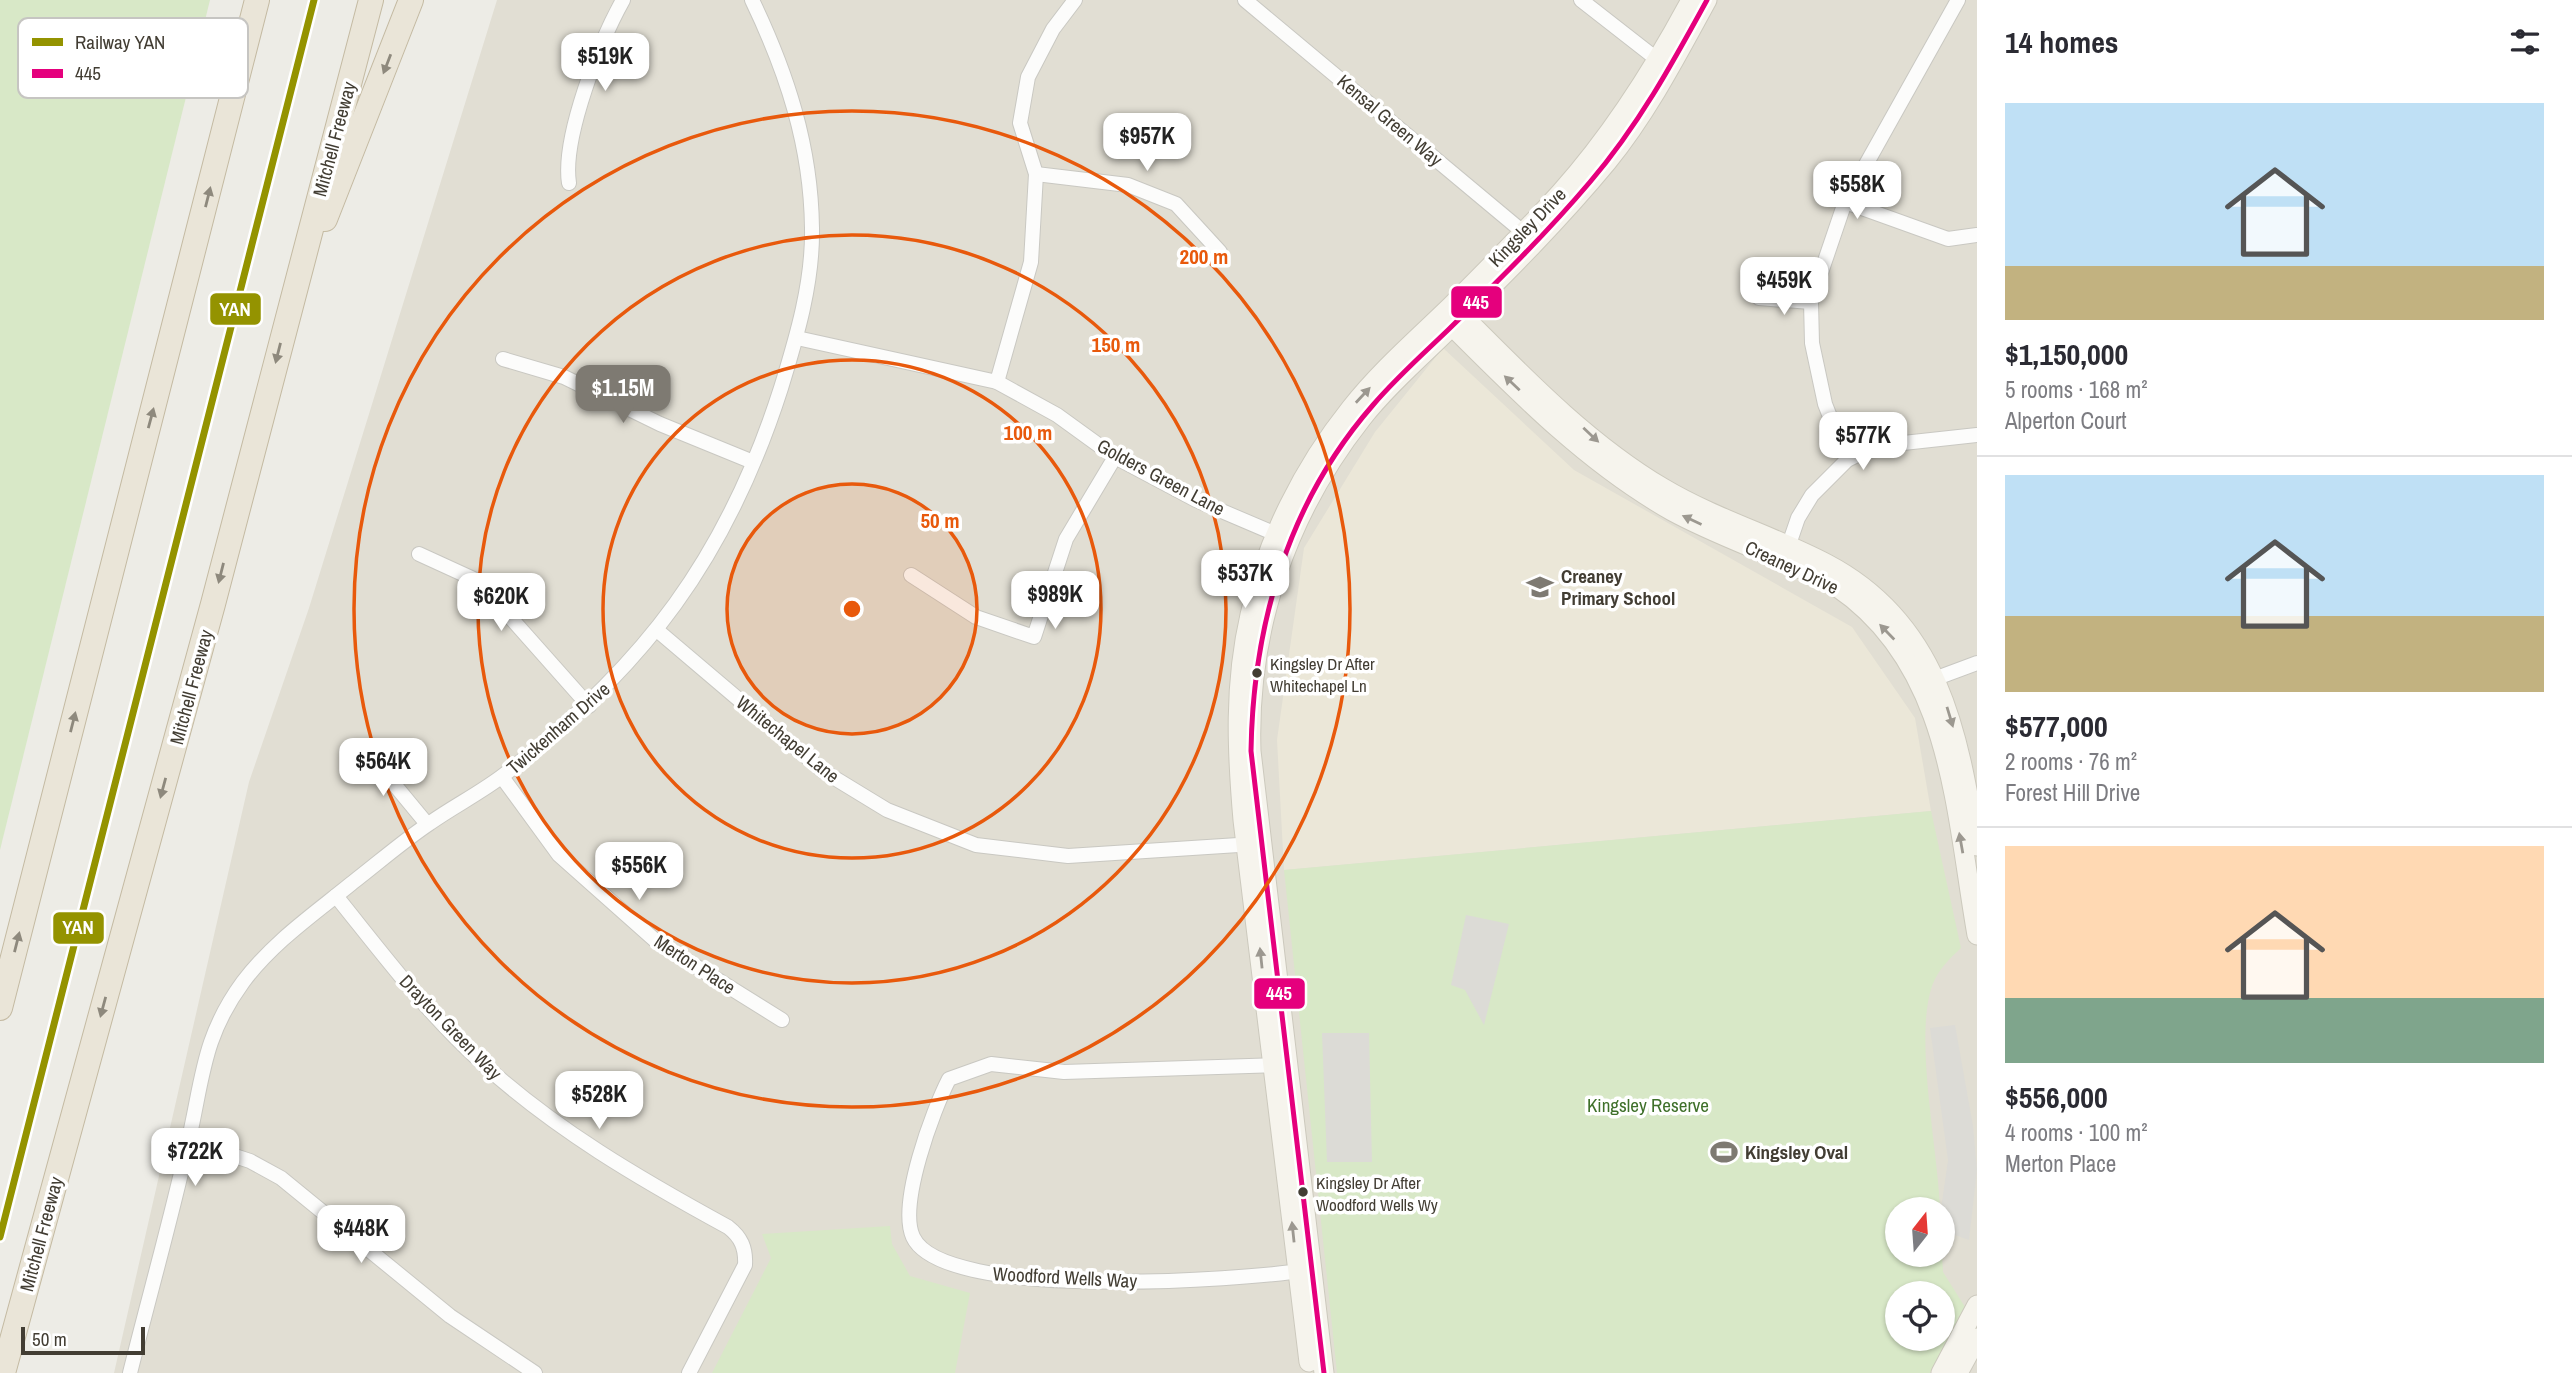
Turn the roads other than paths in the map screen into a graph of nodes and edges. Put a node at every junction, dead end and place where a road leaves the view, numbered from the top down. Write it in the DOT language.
graph roads {
  1 [pos="257,0"];
  2 [pos="371,0"];
  3 [pos="411,0"];
  4 [pos="623,0"];
  5 [pos="752,0"];
  6 [pos="1075,0"];
  7 [pos="1245,0"];
  8 [pos="1581,0"];
  9 [pos="1691,0"];
  10 [pos="1707,0"];
  11 [pos="1958,0"];
  12 [pos="248,35"];
  13 [pos="1663,64"];
  14 [pos="232,98"];
  15 [pos="1036,174"];
  16 [pos="569,183"];
  17 [pos="1845,202"];
  18 [pos="1977,234"];
  19 [pos="1528,237"];
  20 [pos="1220,252"];
  21 [pos="295,287"];
  22 [pos="1759,298"];
  23 [pos="1811,302"];
  24 [pos="1452,316"];
  25 [pos="797,338"];
  26 [pos="503,359"];
  27 [pos="997,382"];
  28 [pos="1977,435"];
  29 [pos="1115,457"];
  30 [pos="1847,460"];
  31 [pos="752,462"];
  32 [pos="1282,537"];
  33 [pos="419,554"];
  34 [pos="1785,554"];
  35 [pos="911,575"];
  36 [pos="658,631"];
  37 [pos="1977,663"];
  38 [pos="1929,680"];
  39 [pos="589,706"];
  40 [pos="365,749"];
  41 [pos="502,777"];
  42 [pos="427,824"];
  43 [pos="1254,844"];
  44 [pos="1977,846"];
  45 [pos="1973,892"];
  46 [pos="336,896"];
  47 [pos="1977,934"];
  48 [pos="0,1008"];
  49 [pos="782,1020"];
  50 [pos="1280,1065"];
  51 [pos="189,1141"];
  52 [pos="1305,1270"];
  53 [pos="1977,1305"];
  54 [pos="1977,1338"];
  55 [pos="4,1373"];
  56 [pos="130,1373"];
  57 [pos="535,1373"];
  58 [pos="689,1373"];
  59 [pos="1311,1373"];
  60 [pos="1324,1373"];
  61 [pos="1941,1373"];
  62 [pos="1958,1373"];
  12 -- 1 [label="highway, one-way"];
  2 -- 21 [label="highway, Mitchell Freeway"];
  3 -- 21 [label="highway, one-way"];
  4 -- 16 [label="street"];
  5 -- 25 [label="street, Twickenham Drive"];
  6 -- 15 [label="street"];
  7 -- 19 [label="street, Kensal Green Way"];
  8 -- 13 [label="street"];
  9 -- 13 [label="main road, Kingsley Drive"];
  10 -- 13 [label="main road, Kingsley Drive"];
  11 -- 17 [label="street"];
  13 -- 19 [label="main road, Kingsley Drive"];
  48 -- 14 [label="highway, one-way"];
  15 -- 20 [label="street"];
  15 -- 27 [label="street"];
  17 -- 18 [label="street"];
  17 -- 23 [label="street"];
  19 -- 24 [label="main road, Kingsley Drive"];
  21 -- 55 [label="highway, Mitchell Freeway, one-way"];
  22 -- 23 [label="street"];
  23 -- 30 [label="street"];
  24 -- 32 [label="main road, Kingsley Drive"];
  24 -- 34 [label="main road, Creaney Drive"];
  25 -- 27 [label="street, Golders Green Lane"];
  25 -- 31 [label="street, Twickenham Drive"];
  26 -- 31 [label="street"];
  27 -- 29 [label="street, Golders Green Lane"];
  28 -- 30 [label="street"];
  29 -- 32 [label="street, Golders Green Lane"];
  29 -- 35 [label="street"];
  30 -- 34 [label="street"];
  31 -- 36 [label="street, Twickenham Drive"];
  32 -- 43 [label="main road, Kingsley Drive"];
  33 -- 39 [label="street"];
  34 -- 38 [label="main road, Creaney Drive"];
  36 -- 39 [label="street, Twickenham Drive"];
  36 -- 43 [label="street, Whitechapel Lane"];
  37 -- 38 [label="street"];
  38 -- 44 [label="main road, Creaney Drive, one-way"];
  45 -- 38 [label="main road, Creaney Drive, one-way"];
  39 -- 41 [label="street, Twickenham Drive"];
  40 -- 42 [label="street"];
  41 -- 42 [label="street, Twickenham Drive"];
  41 -- 49 [label="street, Merton Place"];
  42 -- 46 [label="street, Twickenham Drive"];
  43 -- 50 [label="main road, Kingsley Drive"];
  45 -- 47 [label="main road, Creaney Drive"];
  46 -- 51 [label="street, Twickenham Drive"];
  46 -- 58 [label="street, Drayton Green Way"];
  50 -- 52 [label="main road, Kingsley Drive"];
  50 -- 52 [label="street, Woodford Wells Way"];
  51 -- 56 [label="street, Twickenham Drive"];
  51 -- 57 [label="street"];
  52 -- 59 [label="main road, Kingsley Drive"];
  52 -- 60 [label="main road, Kingsley Drive"];
  53 -- 61 [label="main road"];
  54 -- 62 [label="main road"];
}
